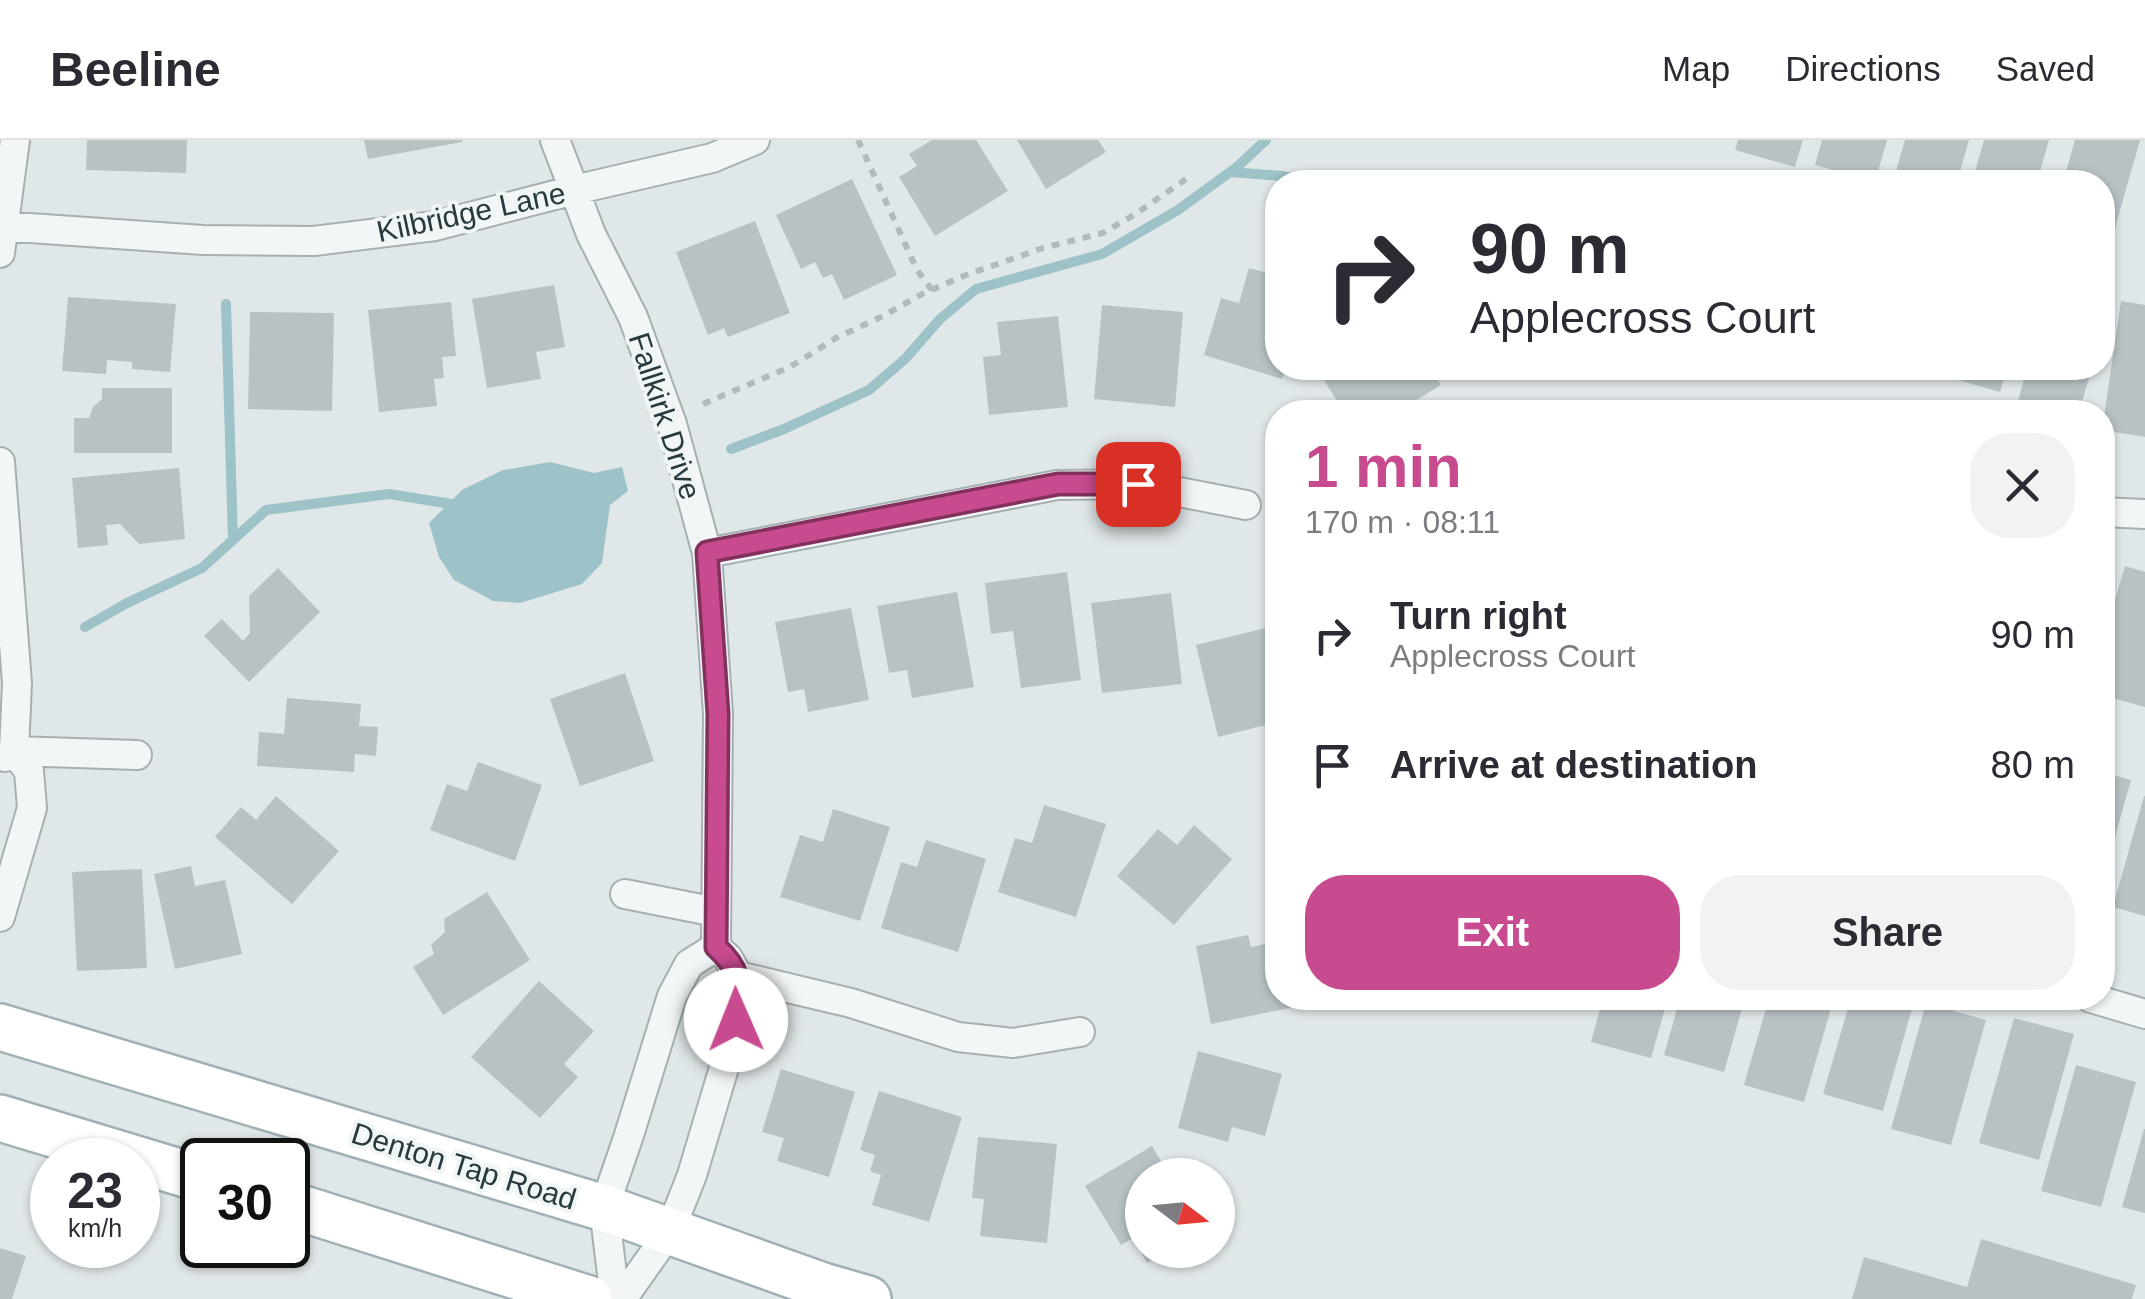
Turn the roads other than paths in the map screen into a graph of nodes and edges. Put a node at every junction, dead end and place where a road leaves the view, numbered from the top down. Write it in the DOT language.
graph roads {
  1 [pos="15,140"];
  2 [pos="555,140"];
  3 [pos="755,140"];
  4 [pos="574,190"];
  5 [pos="1,235"];
  6 [pos="0,462"];
  7 [pos="1246,505"];
  8 [pos="2115,513"];
  9 [pos="2145,514"];
  10 [pos="707,552"];
  11 [pos="7,645"];
  12 [pos="8,719"];
  13 [pos="137,755"];
  14 [pos="7,756"];
  15 [pos="625,894"];
  16 [pos="716,912"];
  17 [pos="0,918"];
  18 [pos="716,947"];
  19 [pos="738,976"];
  20 [pos="2115,1005"];
  21 [pos="2145,1014"];
  22 [pos="0,1027"];
  23 [pos="1080,1032"];
  24 [pos="0,1118"];
  25 [pos="180,1172"];
  26 [pos="604,1208"];
  27 [pos="310,1211"];
  28 [pos="670,1231"];
  29 [pos="589,1299"];
  30 [pos="619,1299"];
  31 [pos="868,1299"];
  1 -- 5 [label="street"];
  2 -- 4 [label="street, Fallkirk Drive"];
  3 -- 4 [label="street, Kilbridge Lane"];
  4 -- 5 [label="street, Kilbridge Lane"];
  4 -- 10 [label="street, Fallkirk Drive"];
  6 -- 11 [label="street"];
  7 -- 10 [label="street"];
  8 -- 9 [label="street"];
  10 -- 16 [label="street, Fallkirk Drive"];
  11 -- 12 [label="street"];
  12 -- 14 [label="street"];
  13 -- 14 [label="street"];
  14 -- 17 [label="street"];
  15 -- 16 [label="street"];
  16 -- 18 [label="street, Fallkirk Drive"];
  18 -- 19 [label="street"];
  18 -- 26 [label="street"];
  19 -- 23 [label="street"];
  19 -- 28 [label="street"];
  20 -- 21 [label="street"];
  22 -- 26 [label="main road, Denton Tap Road"];
  24 -- 25 [label="main road"];
  26 -- 28 [label="main road, Denton Tap Road"];
  26 -- 30 [label="street"];
  27 -- 29 [label="main road"];
  28 -- 30 [label="street"];
  28 -- 31 [label="main road, Denton Tap Road"];
}
